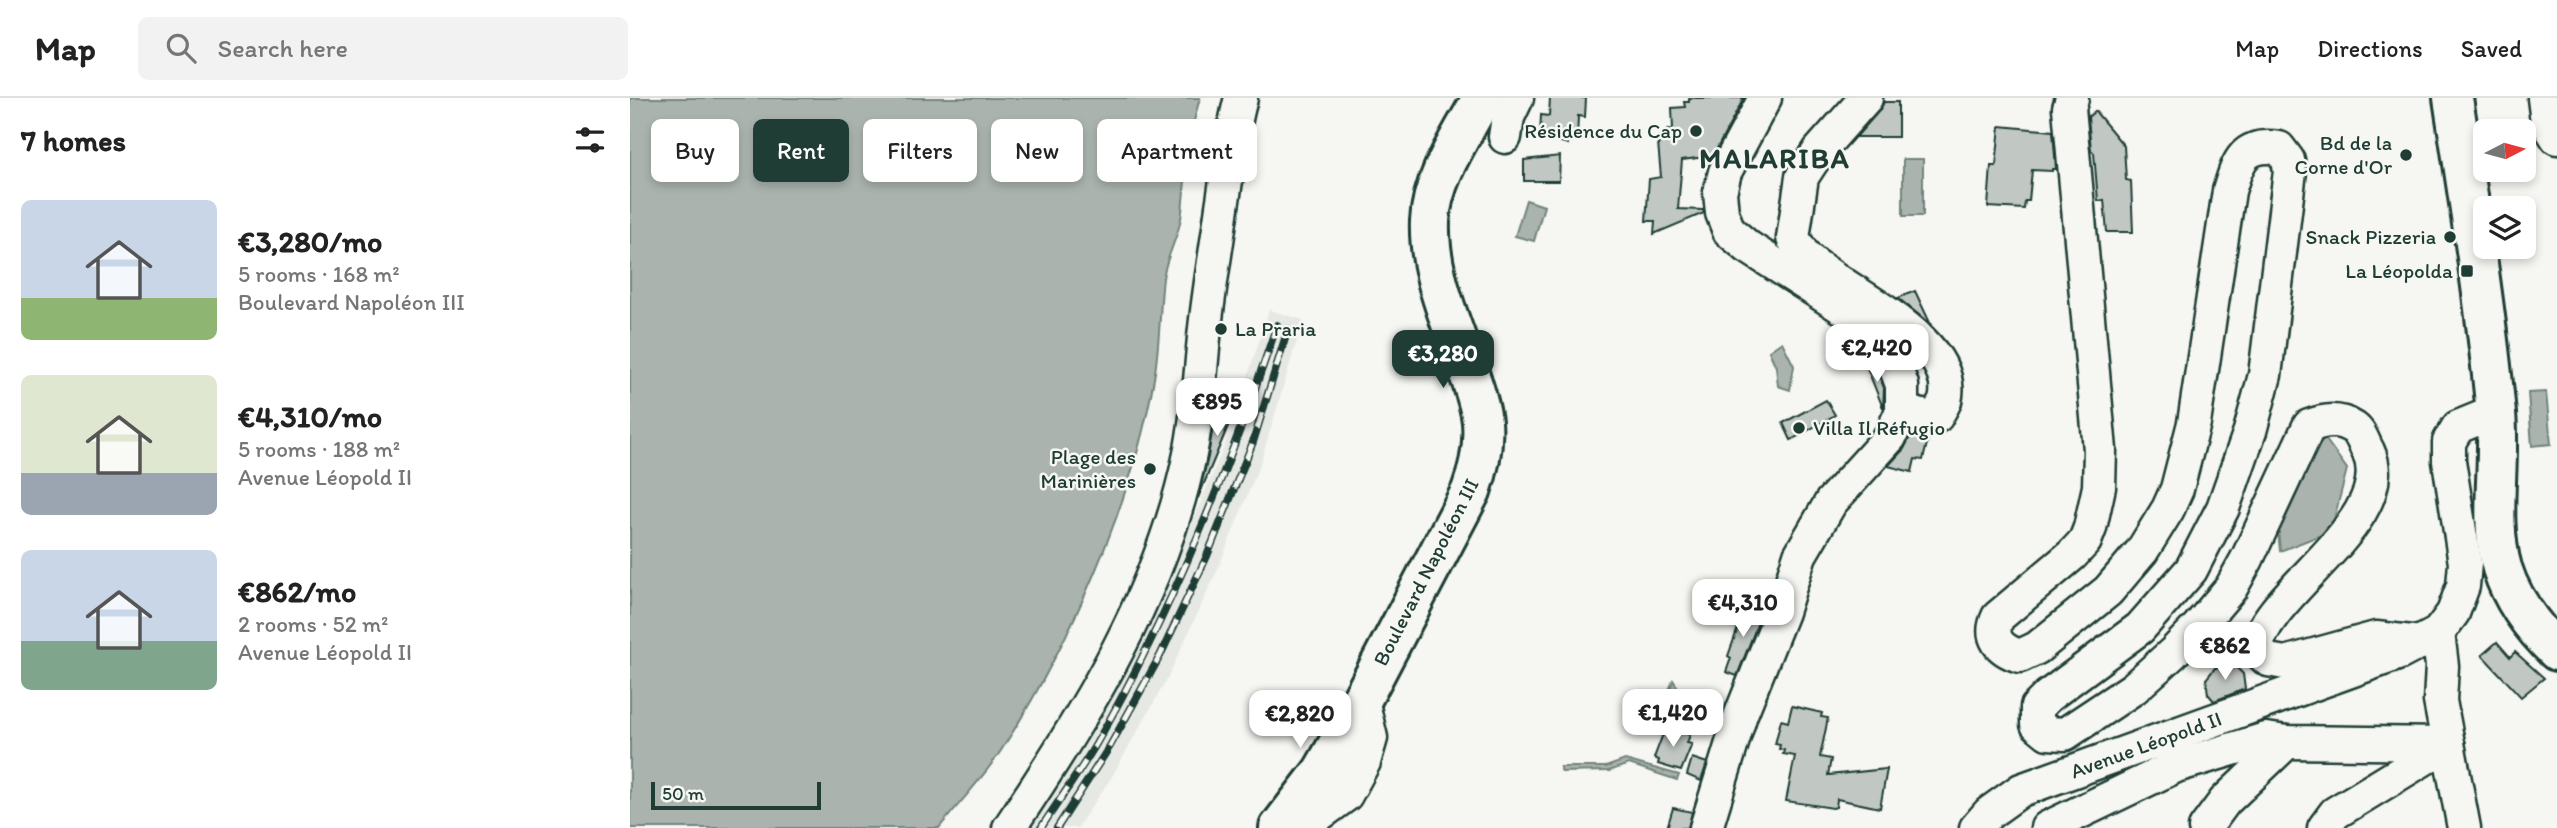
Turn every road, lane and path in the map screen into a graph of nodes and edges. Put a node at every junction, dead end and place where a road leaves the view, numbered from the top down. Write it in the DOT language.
graph roads {
  1 [pos="1241,98"];
  2 [pos="1482,98"];
  3 [pos="1517,98"];
  4 [pos="1765,98"];
  5 [pos="1866,98"];
  6 [pos="2071,98"];
  7 [pos="2453,98"];
  8 [pos="2544,98"];
  9 [pos="1505,137"];
  10 [pos="2557,138"];
  11 [pos="1902,411"];
  12 [pos="2496,416"];
  13 [pos="2429,638"];
  14 [pos="2557,651"];
  15 [pos="2287,742"];
  16 [pos="2448,744"];
  17 [pos="1282,824"];
  18 [pos="1009,828"];
  19 [pos="1706,828"];
  20 [pos="1976,828"];
  21 [pos="2047,828"];
  22 [pos="2205,828"];
  23 [pos="2325,828"];
  24 [pos="2464,828"];
  1 -- 18 [label="street"];
  2 -- 17 [label="main road, Boulevard Napoléon III"];
  3 -- 9 [label="street"];
  4 -- 11 [label="street"];
  5 -- 11 [label="street"];
  6 -- 13 [label="street"];
  7 -- 12 [label="main road"];
  8 -- 10 [label="street"];
  11 -- 19 [label="street"];
  12 -- 13 [label="street"];
  12 -- 14 [label="main road"];
  13 -- 16 [label="street"];
  13 -- 20 [label="street, Avenue Léopold II"];
  15 -- 16 [label="street"];
  15 -- 21 [label="street"];
  15 -- 22 [label="street"];
  16 -- 23 [label="street"];
  16 -- 24 [label="street"];
}
